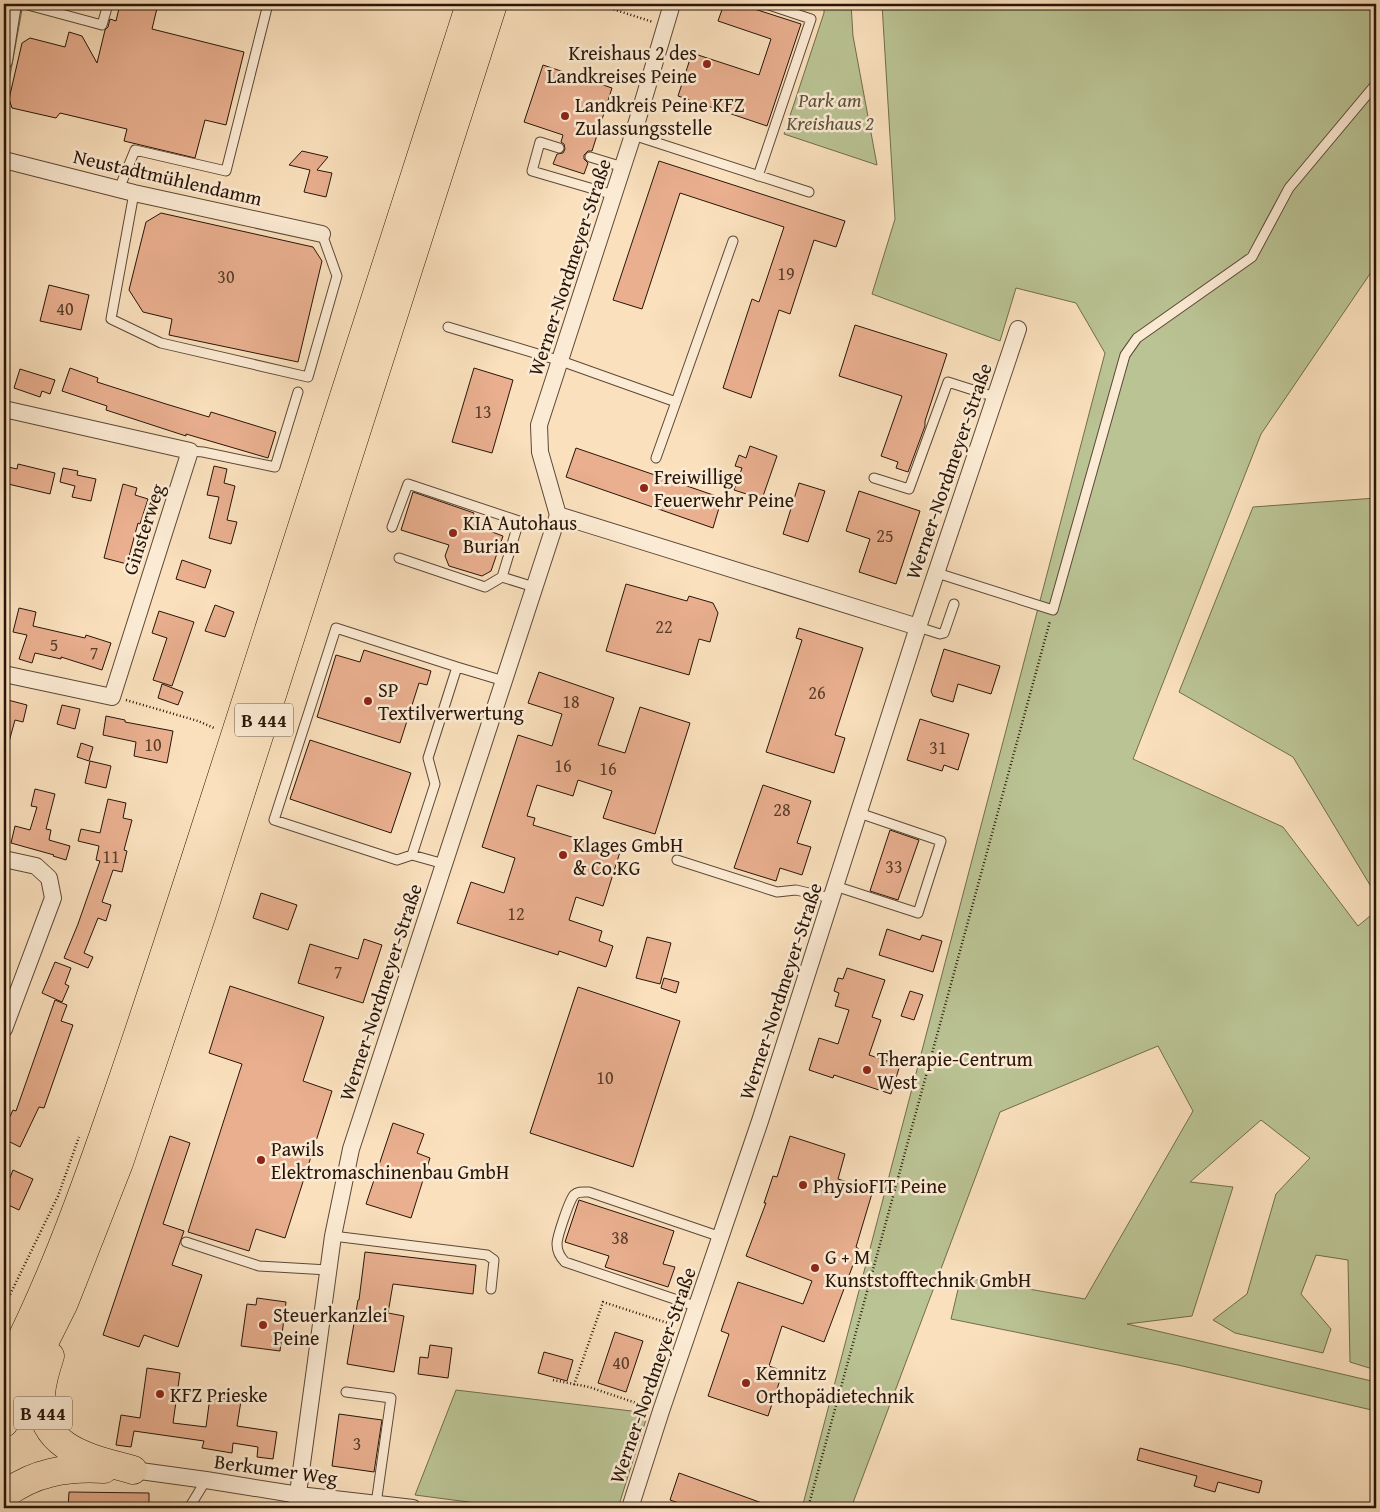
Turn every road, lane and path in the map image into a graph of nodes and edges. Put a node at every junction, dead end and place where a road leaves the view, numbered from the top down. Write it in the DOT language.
graph roads {
  1 [pos="13,4"];
  2 [pos="24,4"];
  3 [pos="108,4"];
  4 [pos="268,4"];
  5 [pos="470,4"];
  6 [pos="494,4"];
  7 [pos="597,4"];
  8 [pos="672,4"];
  9 [pos="766,4"];
  10 [pos="666,26"];
  11 [pos="4,61"];
  12 [pos="1376,84"];
  13 [pos="634,134"];
  14 [pos="559,148"];
  15 [pos="590,157"];
  16 [pos="4,160"];
  17 [pos="623,167"];
  18 [pos="758,176"];
  19 [pos="126,191"];
  20 [pos="809,192"];
  21 [pos="614,195"];
  22 [pos="322,234"];
  23 [pos="733,241"];
  24 [pos="448,327"];
  25 [pos="1018,329"];
  26 [pos="561,361"];
  27 [pos="298,392"];
  28 [pos="996,398"];
  29 [pos="676,402"];
  30 [pos="4,409"];
  31 [pos="190,451"];
  32 [pos="656,458"];
  33 [pos="874,478"];
  34 [pos="558,515"];
  35 [pos="392,527"];
  36 [pos="399,558"];
  37 [pos="937,573"];
  38 [pos="502,576"];
  39 [pos="534,587"];
  40 [pos="954,604"];
  41 [pos="1053,610"];
  42 [pos="918,627"];
  43 [pos="457,666"];
  44 [pos="4,674"];
  45 [pos="504,681"];
  46 [pos="112,697"];
  47 [pos="214,728"];
  48 [pos="859,813"];
  49 [pos="412,855"];
  50 [pos="4,859"];
  51 [pos="677,860"];
  52 [pos="444,864"];
  53 [pos="833,892"];
  54 [pos="4,1029"];
  55 [pos="333,1236"];
  56 [pos="721,1237"];
  57 [pos="186,1242"];
  58 [pos="328,1270"];
  59 [pos="491,1289"];
  60 [pos="64,1303"];
  61 [pos="698,1307"];
  62 [pos="690,1330"];
  63 [pos="4,1374"];
  64 [pos="553,1380"];
  65 [pos="574,1385"];
  66 [pos="346,1392"];
  67 [pos="661,1411"];
  68 [pos="4,1423"];
  69 [pos="133,1470"];
  70 [pos="206,1480"];
  71 [pos="4,1495"];
  72 [pos="298,1502"];
  73 [pos="376,1504"];
  74 [pos="189,1508"];
  75 [pos="413,1508"];
  76 [pos="630,1508"];
  77 [pos="808,1508"];
  1 -- 11 [label="street"];
  2 -- 3 [label="lane"];
  4 -- 19 [label="lane"];
  5 -- 63 [label="highway, B 444"];
  6 -- 60 [label="highway, B 444"];
  7 -- 10 [label="path"];
  8 -- 10 [label="street, Werner-Nordmeyer-Straße"];
  9 -- 18 [label="lane"];
  10 -- 13 [label="street, Werner-Nordmeyer-Straße"];
  12 -- 41 [label="lane"];
  13 -- 17 [label="street, Werner-Nordmeyer-Straße"];
  13 -- 18 [label="lane"];
  14 -- 21 [label="lane"];
  15 -- 17 [label="lane"];
  16 -- 19 [label="street, Neustadtmühlendamm"];
  17 -- 21 [label="street, Werner-Nordmeyer-Straße"];
  18 -- 20 [label="lane"];
  19 -- 22 [label="street, Neustadtmühlendamm"];
  19 -- 22 [label="lane"];
  21 -- 26 [label="street, Werner-Nordmeyer-Straße"];
  23 -- 29 [label="lane"];
  24 -- 26 [label="lane"];
  25 -- 28 [label="street, Werner-Nordmeyer-Straße"];
  26 -- 29 [label="lane"];
  26 -- 34 [label="street, Werner-Nordmeyer-Straße"];
  27 -- 31 [label="lane"];
  28 -- 33 [label="lane"];
  28 -- 37 [label="street, Werner-Nordmeyer-Straße"];
  29 -- 32 [label="lane"];
  30 -- 31 [label="street"];
  31 -- 46 [label="street, Ginsterweg"];
  34 -- 39 [label="street, Werner-Nordmeyer-Straße"];
  34 -- 42 [label="street"];
  35 -- 38 [label="lane"];
  36 -- 38 [label="lane"];
  37 -- 41 [label="lane"];
  37 -- 42 [label="street, Werner-Nordmeyer-Straße"];
  38 -- 39 [label="lane"];
  39 -- 45 [label="street, Werner-Nordmeyer-Straße"];
  40 -- 42 [label="lane"];
  41 -- 77 [label="path"];
  42 -- 48 [label="street, Werner-Nordmeyer-Straße"];
  43 -- 45 [label="lane"];
  43 -- 49 [label="lane"];
  43 -- 49 [label="lane"];
  44 -- 46 [label="street"];
  45 -- 52 [label="street, Werner-Nordmeyer-Straße"];
  46 -- 47 [label="path"];
  48 -- 53 [label="street, Werner-Nordmeyer-Straße"];
  48 -- 53 [label="lane"];
  49 -- 52 [label="lane"];
  50 -- 54 [label="street"];
  51 -- 53 [label="lane"];
  52 -- 55 [label="street, Werner-Nordmeyer-Straße"];
  53 -- 56 [label="street, Werner-Nordmeyer-Straße"];
  55 -- 58 [label="street, Werner-Nordmeyer-Straße"];
  55 -- 59 [label="lane"];
  56 -- 61 [label="street, Werner-Nordmeyer-Straße"];
  56 -- 61 [label="lane"];
  57 -- 58 [label="lane"];
  58 -- 72 [label="street, Werner-Nordmeyer-Straße"];
  60 -- 68 [label="highway, B 444"];
  60 -- 69 [label="highway, B 444"];
  61 -- 62 [label="street, Werner-Nordmeyer-Straße"];
  62 -- 65 [label="path"];
  62 -- 67 [label="street, Werner-Nordmeyer-Straße"];
  64 -- 65 [label="path"];
  65 -- 67 [label="path"];
  66 -- 73 [label="lane"];
  67 -- 76 [label="street, Werner-Nordmeyer-Straße"];
  69 -- 70 [label="street, Berkumer Weg"];
  69 -- 71 [label="highway"];
  70 -- 72 [label="street, Berkumer Weg"];
  70 -- 74 [label="lane"];
  72 -- 73 [label="street, Berkumer Weg"];
  73 -- 75 [label="street, Berkumer Weg"];
}
